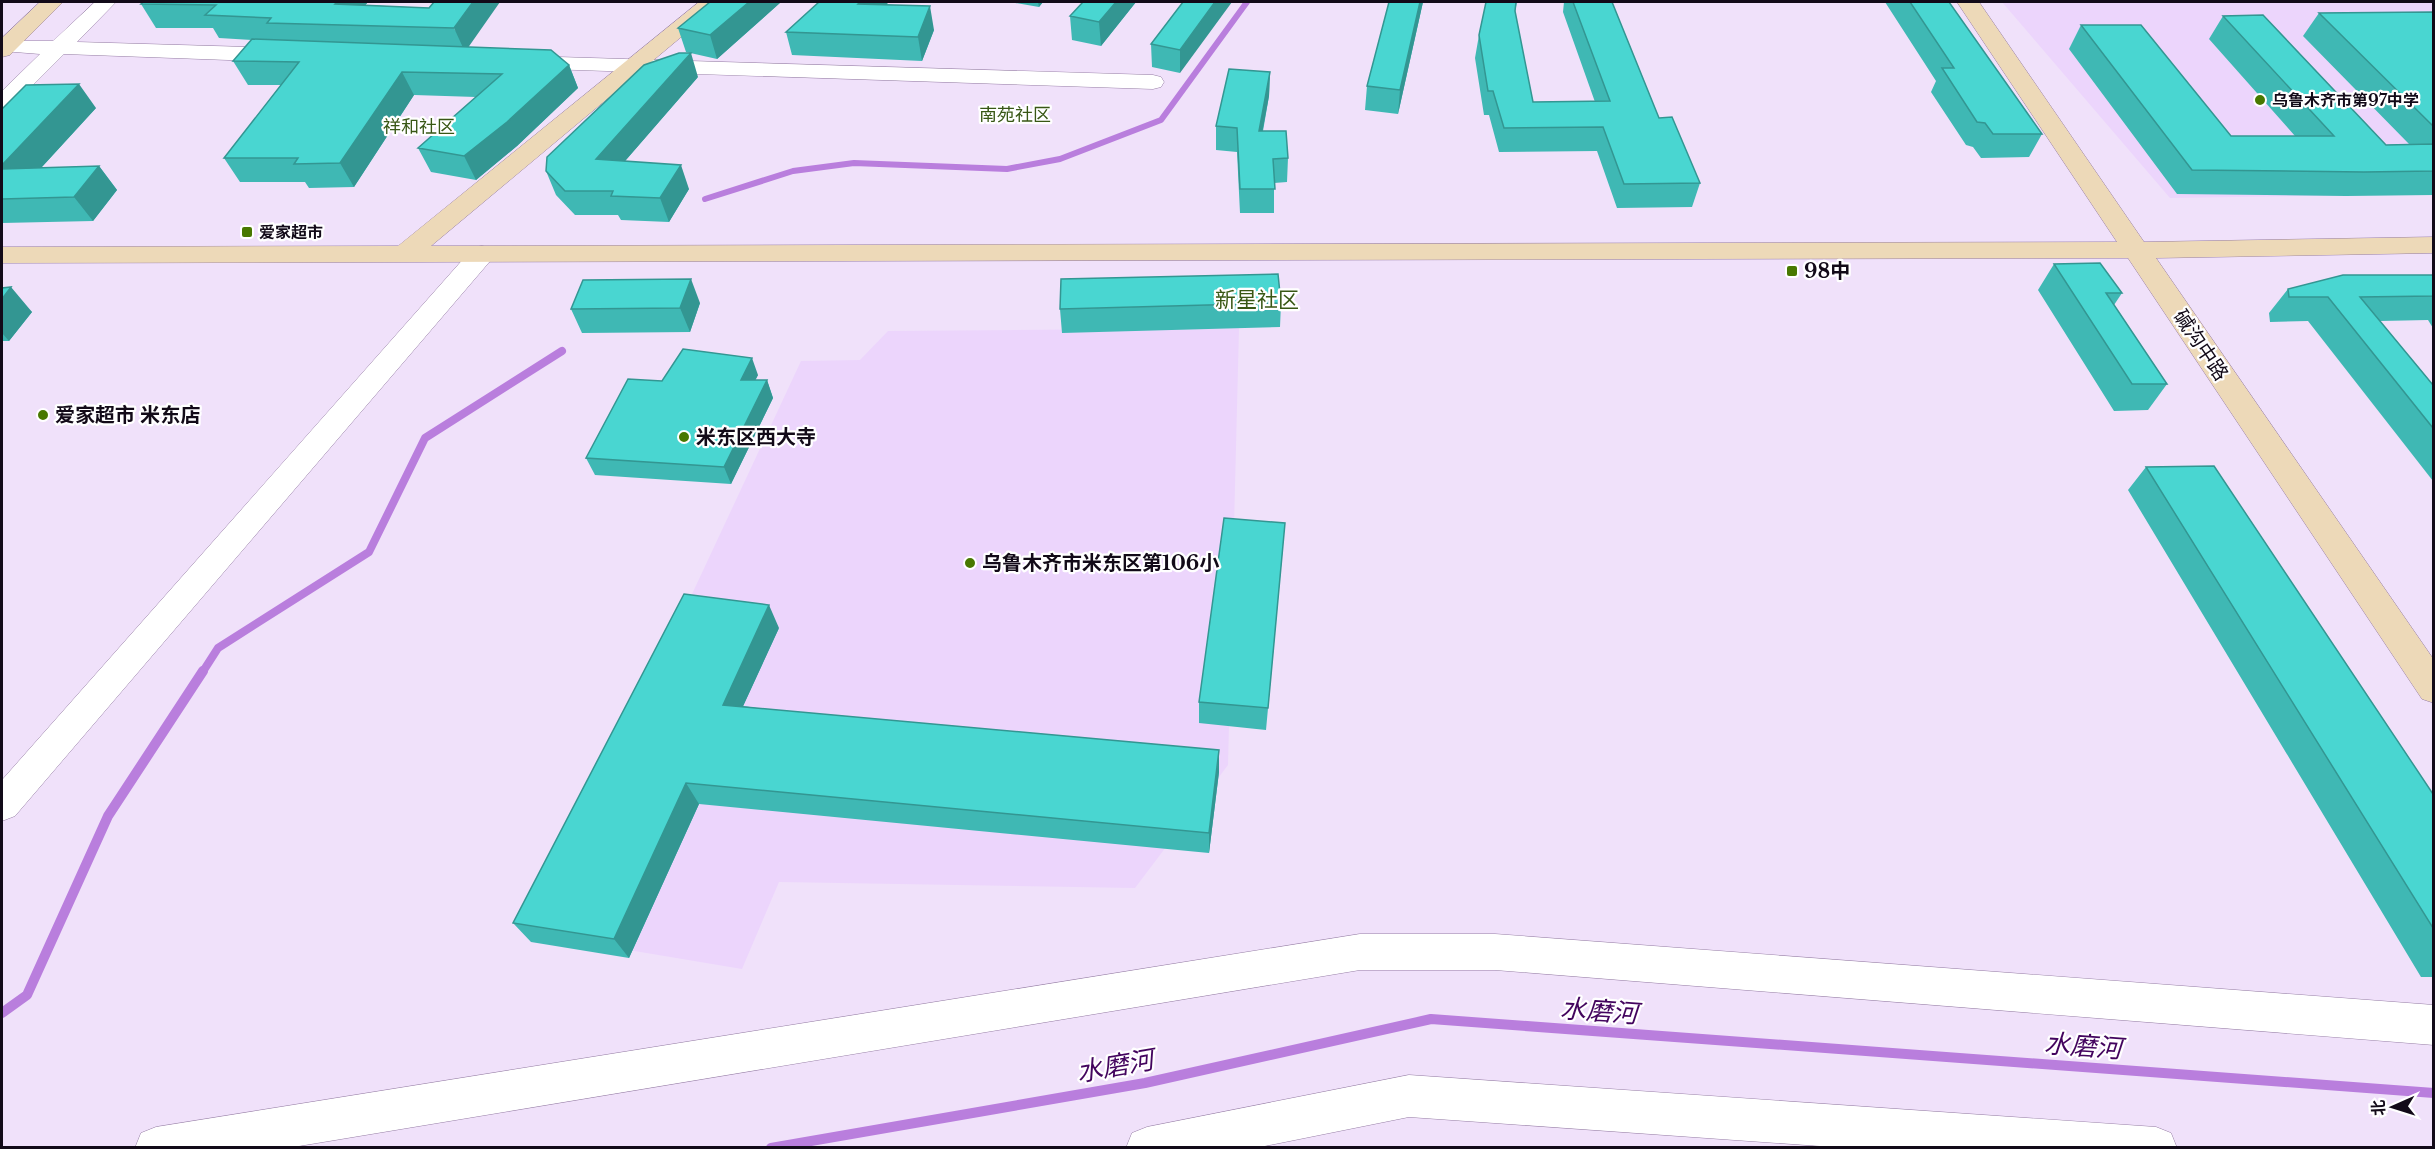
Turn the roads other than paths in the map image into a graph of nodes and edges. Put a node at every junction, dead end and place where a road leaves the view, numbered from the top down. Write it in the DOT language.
graph roads {
  1 [pos="52,2"];
  2 [pos="106,2"];
  3 [pos="712,2"];
  4 [pos="1968,2"];
  5 [pos="4,48"];
  6 [pos="61,48"];
  7 [pos="299,56"];
  8 [pos="501,63"];
  9 [pos="632,67"];
  10 [pos="1153,82"];
  11 [pos="2,104"];
  12 [pos="2433,245"];
  13 [pos="2138,250"];
  14 [pos="404,254"];
  15 [pos="482,254"];
  16 [pos="2,255"];
  17 [pos="2433,688"];
  18 [pos="2,805"];
  19 [pos="2433,1025"];
  20 [pos="156,1148"];
  21 [pos="1147,1148"];
  22 [pos="2156,1148"];
  1 -- 5 [label="street"];
  2 -- 6 [label="street"];
  3 -- 9 [label="street"];
  4 -- 13 [label="street, 碱沟中路"];
  5 -- 6 [label="street"];
  6 -- 7 [label="street"];
  6 -- 11 [label="street"];
  8 -- 9 [label="street"];
  9 -- 10 [label="street"];
  9 -- 14 [label="street"];
  12 -- 13 [label="street"];
  13 -- 15 [label="street"];
  13 -- 17 [label="street, 碱沟中路"];
  14 -- 15 [label="street"];
  14 -- 16 [label="street"];
  15 -- 18 [label="street"];
  19 -- 20 [label="street"];
  21 -- 22 [label="street"];
}
